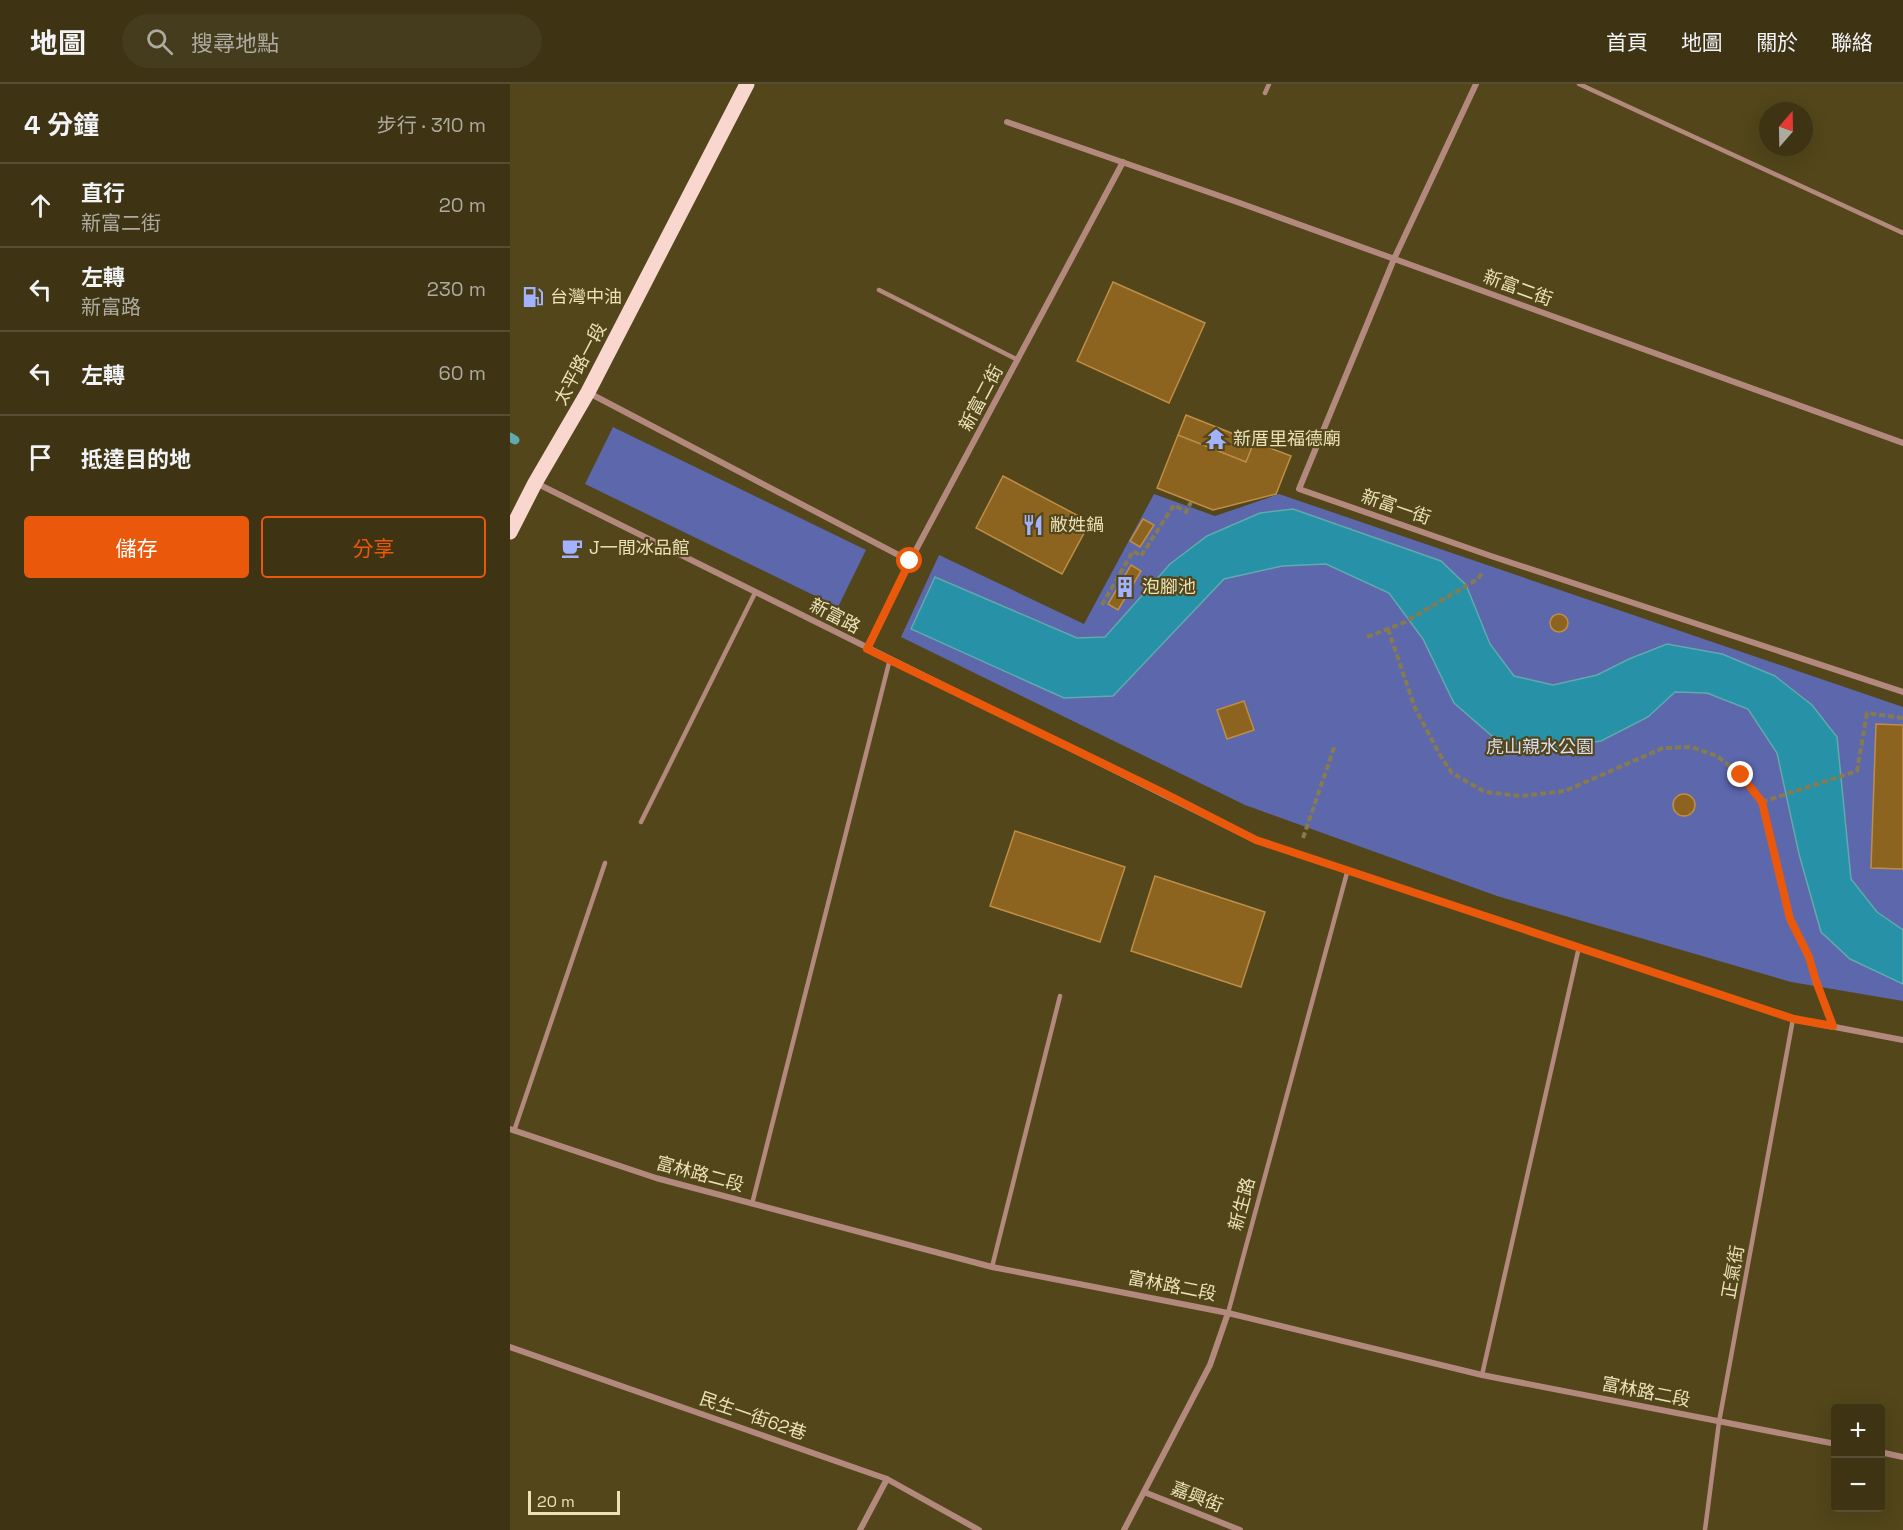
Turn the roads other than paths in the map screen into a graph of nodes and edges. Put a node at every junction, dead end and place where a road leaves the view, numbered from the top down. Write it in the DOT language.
graph roads {
  1 [pos="747,84"];
  2 [pos="1269,84"];
  3 [pos="1476,84"];
  4 [pos="1579,84"];
  5 [pos="1265,93"];
  6 [pos="1007,122"];
  7 [pos="1123,162"];
  8 [pos="1903,233"];
  9 [pos="1394,259"];
  10 [pos="879,290"];
  11 [pos="1018,360"];
  12 [pos="588,392"];
  13 [pos="1903,442"];
  14 [pos="536,483"];
  15 [pos="512,524"];
  16 [pos="910,561"];
  17 [pos="756,593"];
  18 [pos="867,649"];
  19 [pos="890,659"];
  20 [pos="1903,692"];
  21 [pos="641,822"];
  22 [pos="604,863"];
  23 [pos="1348,869"];
  24 [pos="1579,947"];
  25 [pos="1060,996"];
  26 [pos="1794,1019"];
  27 [pos="1903,1040"];
  28 [pos="511,1133"];
  29 [pos="752,1204"];
  30 [pos="992,1267"];
  31 [pos="1228,1313"];
  32 [pos="510,1347"];
  33 [pos="1482,1376"];
  34 [pos="1719,1422"];
  35 [pos="1831,1443"];
  36 [pos="1885,1453"];
  37 [pos="1903,1457"];
  38 [pos="887,1479"];
  39 [pos="1144,1492"];
  40 [pos="860,1530"];
  41 [pos="979,1530"];
  42 [pos="1124,1530"];
  43 [pos="1240,1530"];
  44 [pos="1705,1530"];
  1 -- 12 [label="main road, 太平路一段"];
  2 -- 5 [label="lane"];
  3 -- 9 [label="street, 新富一街"];
  4 -- 8 [label="lane"];
  6 -- 7 [label="street, 新富二街"];
  7 -- 9 [label="street, 新富二街"];
  7 -- 11 [label="street, 新富二街"];
  9 -- 13 [label="street, 新富二街"];
  9 -- 20 [label="street, 新富一街"];
  10 -- 11 [label="lane"];
  11 -- 16 [label="street, 新富二街"];
  12 -- 14 [label="main road, 太平路一段"];
  12 -- 16 [label="street"];
  14 -- 15 [label="main road, 太平路一段"];
  14 -- 17 [label="street, 新富路"];
  16 -- 18 [label="street, 新富二街"];
  17 -- 18 [label="street, 新富路"];
  17 -- 21 [label="lane"];
  18 -- 19 [label="street, 新富路"];
  19 -- 23 [label="street, 新富路"];
  19 -- 29 [label="lane"];
  22 -- 28 [label="lane"];
  23 -- 24 [label="street, 新富路"];
  23 -- 31 [label="lane, 新生路"];
  24 -- 26 [label="street, 新富路"];
  24 -- 33 [label="lane"];
  25 -- 30 [label="lane"];
  26 -- 27 [label="street, 新富路"];
  26 -- 34 [label="lane, 正氣街"];
  28 -- 29 [label="street, 富林路二段"];
  29 -- 30 [label="street, 富林路二段"];
  30 -- 31 [label="street, 富林路二段"];
  31 -- 33 [label="street, 富林路二段"];
  31 -- 39 [label="street, 新生路"];
  32 -- 38 [label="street, 民生一街62巷"];
  33 -- 34 [label="street, 富林路二段"];
  34 -- 35 [label="street, 富林路二段"];
  34 -- 44 [label="lane, 正氣街"];
  36 -- 37 [label="street"];
  38 -- 40 [label="street"];
  38 -- 41 [label="street, 民生一街62巷"];
  39 -- 42 [label="street, 新生路"];
  39 -- 43 [label="street, 嘉興街"];
}
